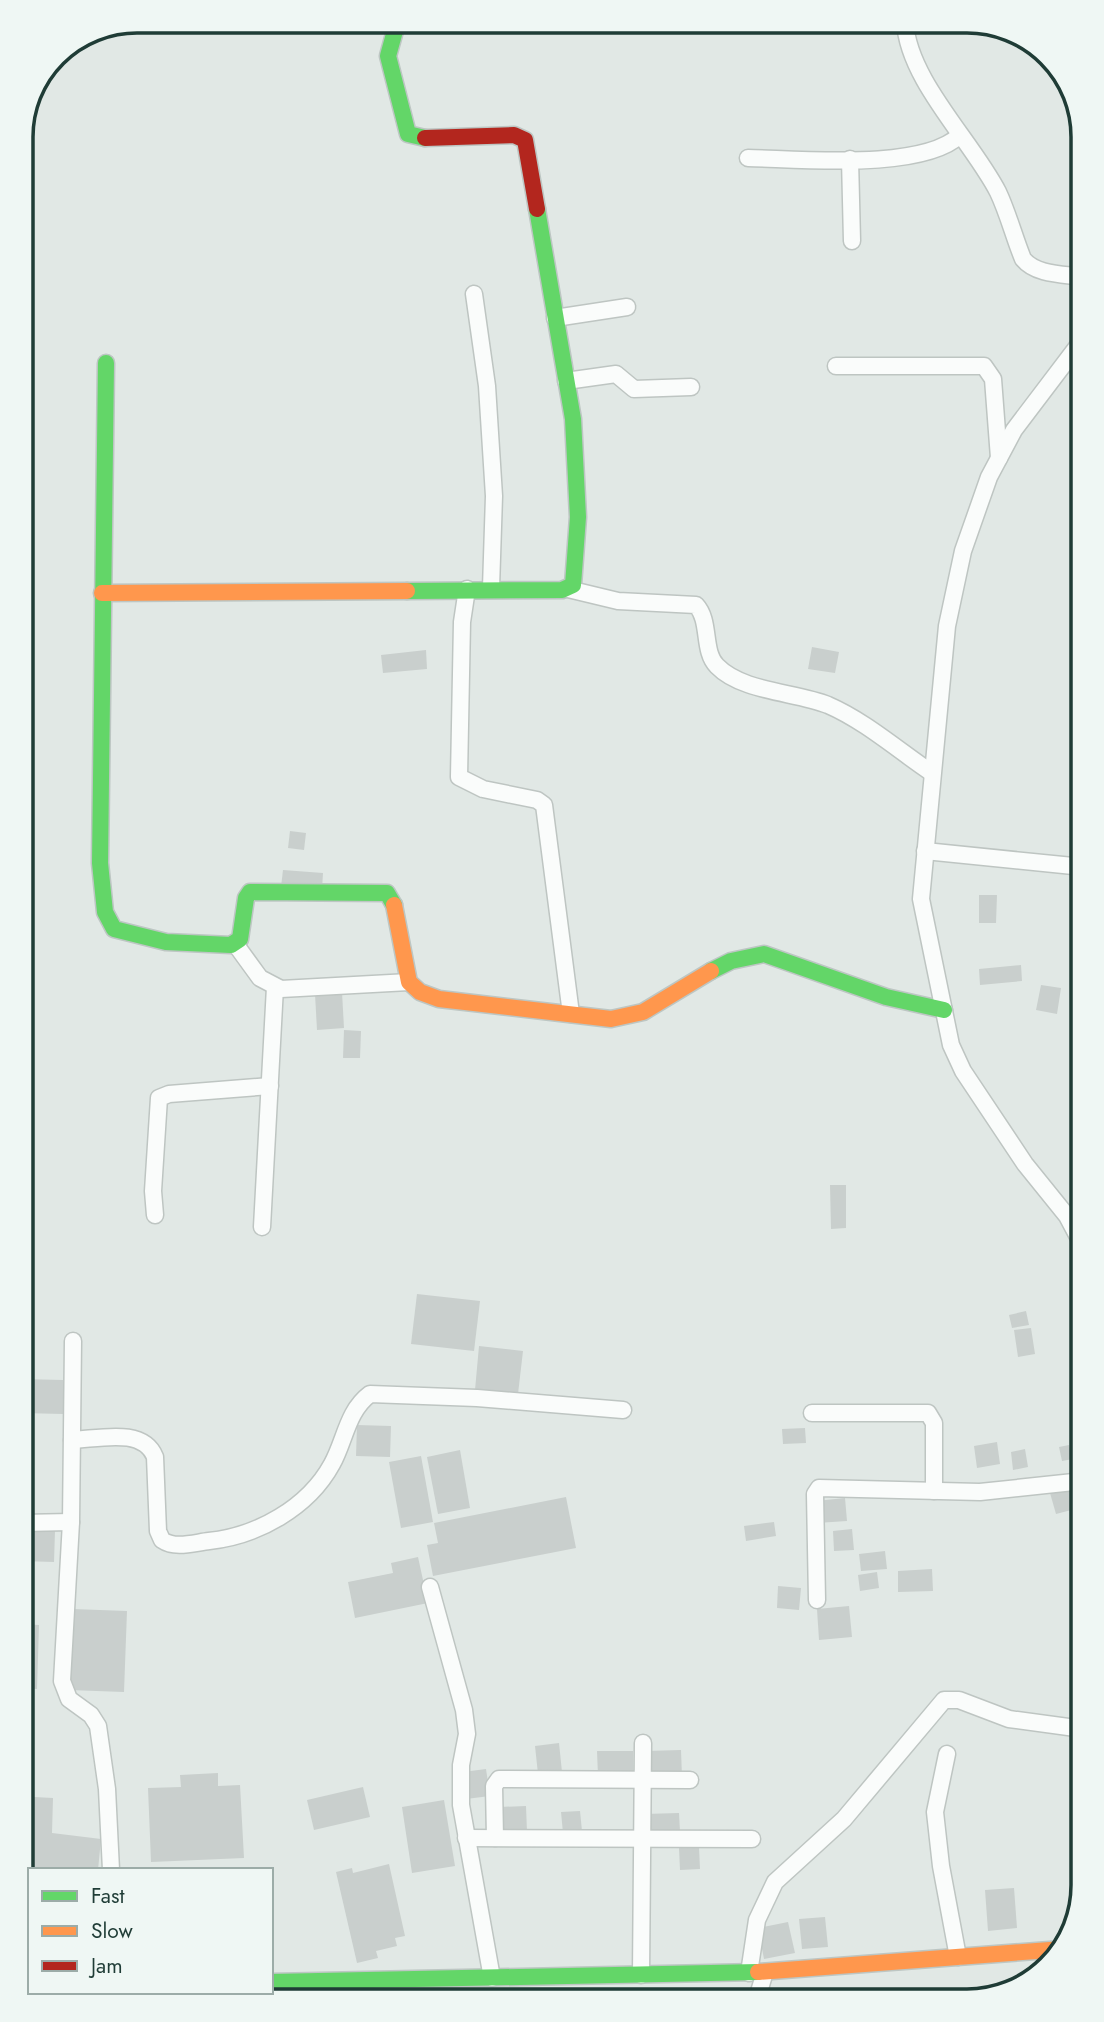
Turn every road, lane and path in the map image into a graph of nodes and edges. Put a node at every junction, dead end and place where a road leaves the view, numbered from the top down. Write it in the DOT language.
graph roads {
  1 [pos="394,33"];
  2 [pos="907,33"];
  3 [pos="952,141"];
  4 [pos="748,158"];
  5 [pos="850,159"];
  6 [pos="852,240"];
  7 [pos="1071,275"];
  8 [pos="474,293"];
  9 [pos="627,307"];
  10 [pos="555,318"];
  11 [pos="1071,355"];
  12 [pos="106,363"];
  13 [pos="836,366"];
  14 [pos="566,381"];
  15 [pos="691,387"];
  16 [pos="999,458"];
  17 [pos="467,589"];
  18 [pos="491,589"];
  19 [pos="568,589"];
  20 [pos="102,593"];
  21 [pos="932,773"];
  22 [pos="925,851"];
  23 [pos="1071,866"];
  24 [pos="236,945"];
  25 [pos="409,982"];
  26 [pos="275,986"];
  27 [pos="944,1010"];
  28 [pos="570,1014"];
  29 [pos="270,1087"];
  30 [pos="155,1215"];
  31 [pos="1071,1217"];
  32 [pos="262,1227"];
  33 [pos="73,1340"];
  34 [pos="623,1410"];
  35 [pos="812,1413"];
  36 [pos="72,1440"];
  37 [pos="1071,1482"];
  38 [pos="934,1491"];
  39 [pos="71,1522"];
  40 [pos="33,1523"];
  41 [pos="430,1587"];
  42 [pos="817,1600"];
  43 [pos="1071,1727"];
  44 [pos="643,1743"];
  45 [pos="947,1754"];
  46 [pos="643,1780"];
  47 [pos="690,1780"];
  48 [pos="466,1838"];
  49 [pos="495,1838"];
  50 [pos="642,1838"];
  51 [pos="752,1839"];
  52 [pos="111,1868"];
  53 [pos="1047,1950"];
  54 [pos="958,1957"];
  55 [pos="757,1972"];
  56 [pos="641,1975"];
  57 [pos="492,1978"];
  58 [pos="273,1982"];
  59 [pos="758,1989"];
  1 -- 10 [label="street"];
  2 -- 3 [label="street"];
  3 -- 5 [label="street"];
  3 -- 7 [label="street"];
  4 -- 5 [label="street"];
  5 -- 6 [label="street"];
  8 -- 18 [label="street"];
  9 -- 10 [label="street"];
  10 -- 14 [label="street"];
  11 -- 16 [label="street"];
  12 -- 20 [label="street"];
  13 -- 16 [label="street"];
  14 -- 15 [label="street"];
  14 -- 19 [label="street"];
  16 -- 21 [label="street"];
  17 -- 18 [label="street"];
  17 -- 20 [label="street"];
  17 -- 28 [label="street"];
  18 -- 19 [label="street"];
  19 -- 21 [label="street"];
  20 -- 24 [label="street"];
  21 -- 22 [label="street"];
  22 -- 23 [label="street"];
  22 -- 27 [label="street"];
  24 -- 25 [label="street"];
  24 -- 26 [label="street"];
  25 -- 26 [label="street"];
  25 -- 28 [label="street"];
  26 -- 29 [label="street"];
  27 -- 28 [label="street"];
  27 -- 31 [label="street"];
  29 -- 30 [label="street"];
  29 -- 32 [label="street"];
  33 -- 36 [label="street"];
  34 -- 36 [label="street"];
  35 -- 38 [label="street"];
  36 -- 39 [label="street"];
  37 -- 38 [label="street"];
  38 -- 42 [label="street"];
  39 -- 40 [label="street"];
  39 -- 52 [label="street"];
  41 -- 48 [label="street"];
  43 -- 55 [label="street"];
  44 -- 46 [label="street"];
  45 -- 54 [label="street"];
  46 -- 47 [label="street"];
  46 -- 49 [label="street"];
  46 -- 50 [label="street"];
  48 -- 49 [label="street"];
  48 -- 57 [label="street"];
  49 -- 50 [label="street"];
  50 -- 51 [label="street"];
  50 -- 56 [label="street"];
  53 -- 54 [label="street"];
  54 -- 55 [label="street"];
  55 -- 56 [label="street"];
  55 -- 59 [label="street"];
  56 -- 57 [label="street"];
  57 -- 58 [label="street"];
}
